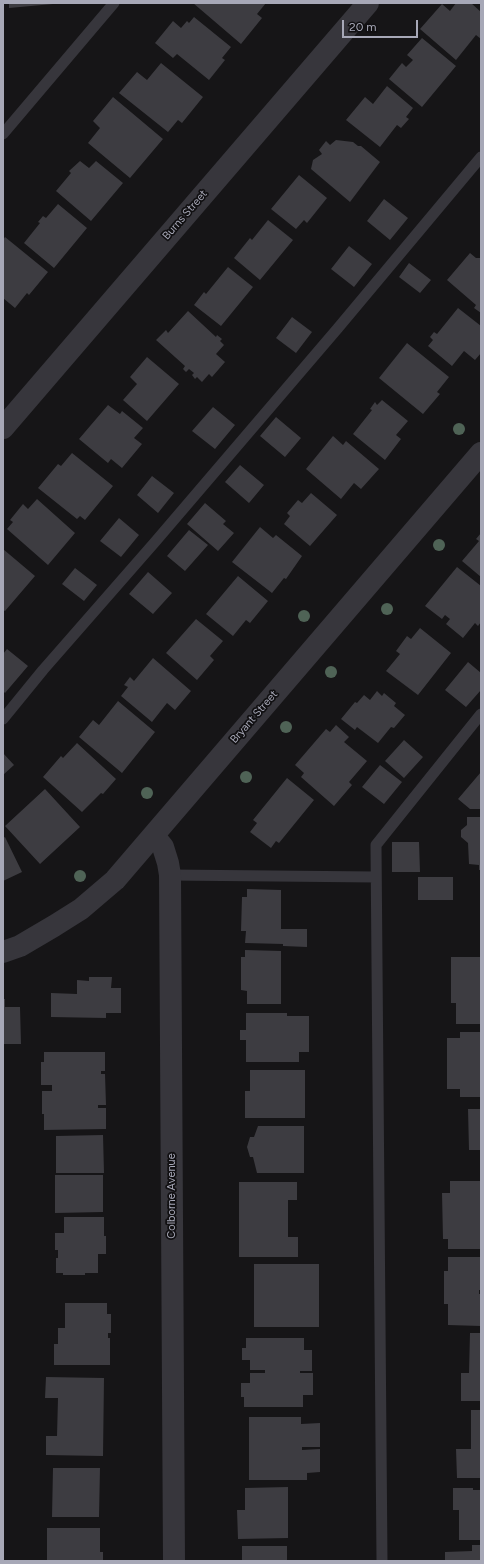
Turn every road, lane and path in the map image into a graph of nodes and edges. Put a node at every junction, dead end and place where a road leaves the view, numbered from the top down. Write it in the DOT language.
graph roads {
  1 [pos="114,3"];
  2 [pos="368,3"];
  3 [pos="3,134"];
  4 [pos="481,157"];
  5 [pos="3,428"];
  6 [pos="481,453"];
  7 [pos="481,714"];
  8 [pos="3,719"];
  9 [pos="154,836"];
  10 [pos="170,875"];
  11 [pos="376,877"];
  12 [pos="3,952"];
  13 [pos="174,1561"];
  14 [pos="382,1561"];
  1 -- 3 [label="lane"];
  2 -- 5 [label="street, Burns Street"];
  4 -- 8 [label="lane"];
  6 -- 9 [label="street, Bryant Street"];
  7 -- 11 [label="lane"];
  9 -- 10 [label="street, Colborne Avenue"];
  9 -- 12 [label="street, Bryant Street"];
  10 -- 11 [label="lane"];
  10 -- 13 [label="street, Colborne Avenue"];
  11 -- 14 [label="lane"];
}
